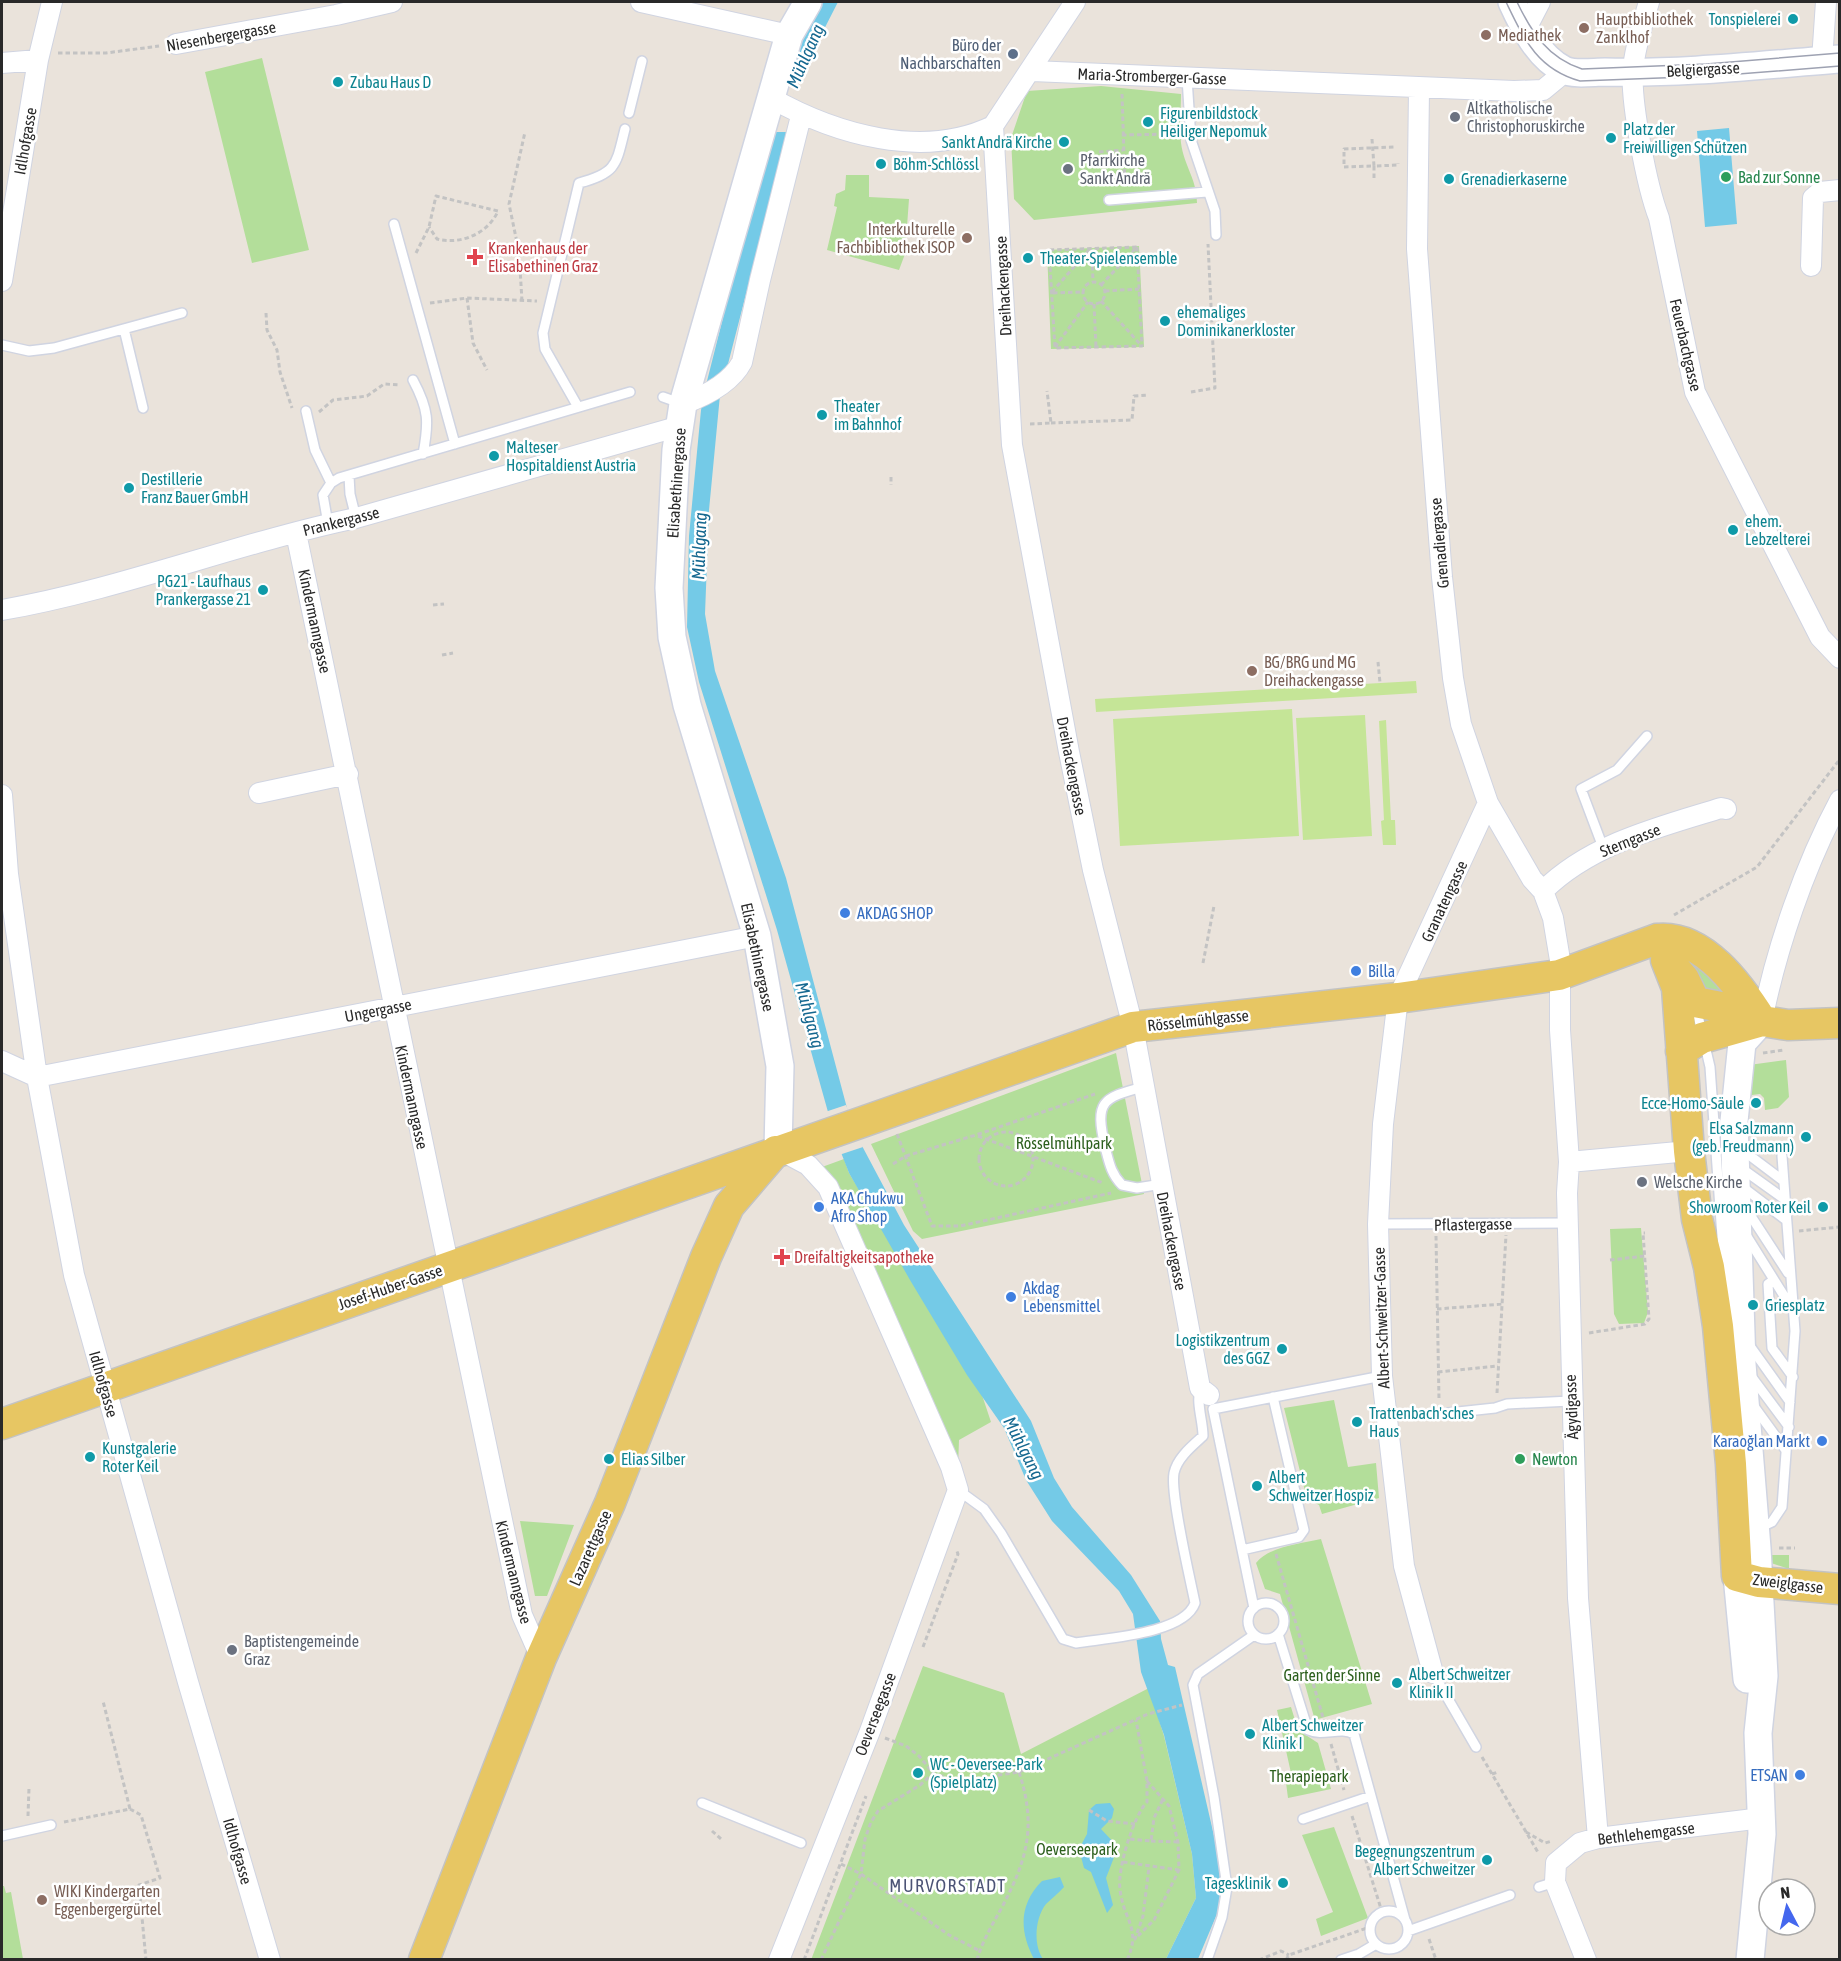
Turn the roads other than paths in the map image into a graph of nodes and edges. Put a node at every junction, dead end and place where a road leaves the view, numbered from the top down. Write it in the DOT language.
graph roads {
  1 [pos="52,2"];
  2 [pos="392,2"];
  3 [pos="641,2"];
  4 [pos="808,2"];
  5 [pos="1076,2"];
  6 [pos="1512,2"];
  7 [pos="1540,2"];
  8 [pos="1649,2"];
  9 [pos="1826,2"];
  10 [pos="1525,31"];
  11 [pos="789,35"];
  12 [pos="176,44"];
  13 [pos="43,56"];
  14 [pos="1831,59"];
  15 [pos="642,61"];
  16 [pos="2,63"];
  17 [pos="1032,70"];
  18 [pos="1566,71"];
  19 [pos="1632,73"];
  20 [pos="1187,78"];
  21 [pos="1419,88"];
  22 [pos="785,106"];
  23 [pos="629,113"];
  24 [pos="993,126"];
  25 [pos="625,129"];
  26 [pos="1839,190"];
  27 [pos="1207,192"];
  28 [pos="1109,200"];
  29 [pos="394,224"];
  30 [pos="1216,234"];
  31 [pos="1811,266"];
  32 [pos="2,281"];
  33 [pos="182,313"];
  34 [pos="124,329"];
  35 [pos="2,345"];
  36 [pos="414,382"];
  37 [pos="630,392"];
  38 [pos="682,406"];
  39 [pos="578,407"];
  40 [pos="142,408"];
  41 [pos="307,416"];
  42 [pos="455,444"];
  43 [pos="423,454"];
  44 [pos="349,476"];
  45 [pos="331,483"];
  46 [pos="356,518"];
  47 [pos="328,524"];
  48 [pos="296,532"];
  49 [pos="2,610"];
  50 [pos="1839,658"];
  51 [pos="1647,736"];
  52 [pos="348,774"];
  53 [pos="259,793"];
  54 [pos="2,795"];
  55 [pos="1839,800"];
  56 [pos="1488,803"];
  57 [pos="1726,809"];
  58 [pos="1604,850"];
  59 [pos="1543,891"];
  60 [pos="757,936"];
  61 [pos="1647,950"];
  62 [pos="1559,975"];
  63 [pos="1398,998"];
  64 [pos="1695,1002"];
  65 [pos="393,1007"];
  66 [pos="1762,1021"];
  67 [pos="1839,1023"];
  68 [pos="1132,1027"];
  69 [pos="1692,1045"];
  70 [pos="2,1061"];
  71 [pos="37,1077"];
  72 [pos="1143,1087"];
  73 [pos="778,1149"];
  74 [pos="1689,1151"];
  75 [pos="1782,1156"];
  76 [pos="1569,1162"];
  77 [pos="1735,1170"];
  78 [pos="1782,1180"];
  79 [pos="1162,1184"];
  80 [pos="1783,1198"];
  81 [pos="1737,1219"];
  82 [pos="1786,1220"];
  83 [pos="1568,1223"];
  84 [pos="1378,1224"];
  85 [pos="447,1268"];
  86 [pos="1789,1275"];
  87 [pos="1774,1280"];
  88 [pos="1725,1287"];
  89 [pos="1725,1299"];
  90 [pos="1792,1310"];
  91 [pos="1741,1334"];
  92 [pos="1742,1364"];
  93 [pos="1382,1376"];
  94 [pos="1792,1377"];
  95 [pos="105,1388"];
  96 [pos="1204,1391"];
  97 [pos="1745,1395"];
  98 [pos="1273,1397"];
  99 [pos="1570,1401"];
  100 [pos="1790,1402"];
  101 [pos="1439,1414"];
  102 [pos="2,1424"];
  103 [pos="1789,1427"];
  104 [pos="1785,1449"];
  105 [pos="1731,1464"];
  106 [pos="958,1490"];
  107 [pos="1745,1531"];
  108 [pos="1242,1550"];
  109 [pos="1748,1579"];
  110 [pos="1791,1585"];
  111 [pos="1839,1589"];
  112 [pos="1254,1608"];
  113 [pos="1278,1634"];
  114 [pos="1254,1635"];
  115 [pos="1763,1655"];
  116 [pos="541,1658"];
  117 [pos="1433,1673"];
  118 [pos="1758,1733"];
  119 [pos="1476,1747"];
  120 [pos="1371,1796"];
  121 [pos="702,1803"];
  122 [pos="1762,1818"];
  123 [pos="1304,1819"];
  124 [pos="51,1825"];
  125 [pos="2,1836"];
  126 [pos="1598,1838"];
  127 [pos="801,1843"];
  128 [pos="1510,1895"];
  129 [pos="1405,1920"];
  130 [pos="1408,1930"];
  131 [pos="1376,1944"];
  132 [pos="270,1959"];
  133 [pos="424,1959"];
  134 [pos="779,1959"];
  135 [pos="1207,1959"];
  136 [pos="1341,1959"];
  137 [pos="1587,1959"];
  138 [pos="1750,1959"];
  1 -- 13 [label="street, Idlhofgasse"];
  2 -- 12 [label="street, Niesenbergergasse"];
  3 -- 11 [label="street"];
  4 -- 11 [label="main road, Elisabethinergasse"];
  5 -- 17 [label="street"];
  6 -- 10 [label="main road"];
  7 -- 10 [label="street"];
  8 -- 19 [label="street, Feuerbachgasse"];
  9 -- 14 [label="street"];
  10 -- 18 [label="main road"];
  11 -- 22 [label="main road, Elisabethinergasse"];
  13 -- 16 [label="street"];
  13 -- 32 [label="street, Idlhofgasse"];
  14 -- 19 [label="main road, Belgiergasse"];
  15 -- 23 [label="lane"];
  17 -- 20 [label="street, Maria-Stromberger-Gasse"];
  17 -- 24 [label="street"];
  18 -- 19 [label="main road, Belgiergasse"];
  18 -- 21 [label="street, Maria-Stromberger-Gasse"];
  19 -- 50 [label="street, Feuerbachgasse"];
  20 -- 21 [label="street, Maria-Stromberger-Gasse"];
  20 -- 27 [label="lane"];
  21 -- 56 [label="street, Grenadiergasse"];
  22 -- 24 [label="street"];
  22 -- 38 [label="main road, Elisabethinergasse"];
  22 -- 38 [label="street, Elisabethinergasse"];
  24 -- 68 [label="street, Dreihackengasse"];
  25 -- 39 [label="lane"];
  26 -- 31 [label="street"];
  27 -- 28 [label="lane"];
  27 -- 30 [label="lane"];
  29 -- 42 [label="lane"];
  33 -- 34 [label="lane"];
  34 -- 35 [label="lane"];
  34 -- 40 [label="lane"];
  36 -- 43 [label="lane"];
  37 -- 39 [label="lane"];
  38 -- 46 [label="street, Prankergasse"];
  38 -- 60 [label="main road, Elisabethinergasse"];
  39 -- 42 [label="lane"];
  41 -- 45 [label="lane"];
  42 -- 43 [label="lane"];
  43 -- 44 [label="lane"];
  44 -- 45 [label="lane"];
  44 -- 46 [label="lane"];
  45 -- 47 [label="lane"];
  46 -- 47 [label="street, Prankergasse"];
  47 -- 48 [label="street, Prankergasse"];
  48 -- 49 [label="street, Prankergasse"];
  48 -- 52 [label="street, Kindermanngasse"];
  51 -- 58 [label="lane"];
  52 -- 53 [label="street"];
  52 -- 65 [label="street, Kindermanngasse"];
  54 -- 71 [label="street, Idlhofgasse"];
  55 -- 66 [label="street"];
  56 -- 59 [label="street, Grenadiergasse"];
  56 -- 63 [label="street, Granatengasse"];
  57 -- 58 [label="street, Sterngasse"];
  58 -- 59 [label="street, Sterngasse"];
  59 -- 62 [label="street, Grenadiergasse"];
  60 -- 65 [label="street, Ungergasse"];
  60 -- 73 [label="main road, Elisabethinergasse"];
  61 -- 62 [label="main road, Rösselmühlgasse"];
  61 -- 64 [label="main road"];
  61 -- 66 [label="main road"];
  61 -- 69 [label="main road"];
  62 -- 63 [label="main road, Rösselmühlgasse"];
  62 -- 76 [label="street, Ägydigasse"];
  63 -- 68 [label="main road, Rösselmühlgasse"];
  63 -- 84 [label="street, Albert-Schweitzer-Gasse"];
  64 -- 66 [label="main road"];
  64 -- 69 [label="lane"];
  65 -- 71 [label="street, Ungergasse"];
  65 -- 85 [label="street, Kindermanngasse"];
  66 -- 67 [label="main road"];
  66 -- 69 [label="main road"];
  66 -- 77 [label="main road"];
  68 -- 72 [label="street, Dreihackengasse"];
  68 -- 73 [label="main road, Rösselmühlgasse"];
  69 -- 74 [label="main road"];
  69 -- 88 [label="lane"];
  70 -- 71 [label="street"];
  71 -- 95 [label="street, Idlhofgasse"];
  72 -- 79 [label="street, Dreihackengasse"];
  72 -- 79 [label="lane"];
  73 -- 85 [label="main road, Josef-Huber-Gasse"];
  73 -- 106 [label="street"];
  73 -- 116 [label="main road, Lazarettgasse"];
  74 -- 76 [label="street"];
  74 -- 105 [label="main road"];
  75 -- 78 [label="lane"];
  76 -- 83 [label="street, Ägydigasse"];
  77 -- 78 [label="lane"];
  77 -- 80 [label="lane"];
  77 -- 81 [label="main road"];
  77 -- 82 [label="lane"];
  77 -- 86 [label="lane"];
  78 -- 80 [label="lane"];
  79 -- 96 [label="street, Dreihackengasse"];
  80 -- 82 [label="lane"];
  81 -- 87 [label="lane"];
  81 -- 91 [label="main road"];
  82 -- 86 [label="lane"];
  83 -- 84 [label="lane, Pflastergasse"];
  83 -- 99 [label="street, Ägydigasse"];
  84 -- 93 [label="street, Albert-Schweitzer-Gasse"];
  85 -- 95 [label="main road, Josef-Huber-Gasse"];
  85 -- 116 [label="street, Kindermanngasse"];
  86 -- 90 [label="lane"];
  87 -- 90 [label="lane"];
  87 -- 94 [label="lane"];
  89 -- 105 [label="lane"];
  90 -- 94 [label="lane"];
  91 -- 92 [label="main road"];
  91 -- 100 [label="lane"];
  92 -- 97 [label="main road"];
  92 -- 103 [label="lane"];
  93 -- 98 [label="lane"];
  93 -- 117 [label="street, Albert-Schweitzer-Gasse"];
  94 -- 100 [label="lane"];
  95 -- 102 [label="main road, Josef-Huber-Gasse"];
  95 -- 132 [label="street, Idlhofgasse"];
  96 -- 106 [label="lane"];
  97 -- 104 [label="lane"];
  97 -- 107 [label="main road"];
  98 -- 108 [label="lane"];
  98 -- 108 [label="lane"];
  99 -- 101 [label="lane"];
  99 -- 126 [label="street, Ägydigasse"];
  100 -- 103 [label="lane"];
  103 -- 104 [label="lane"];
  104 -- 107 [label="lane"];
  105 -- 107 [label="main road"];
  106 -- 134 [label="street, Oeverseegasse"];
  107 -- 109 [label="main road"];
  108 -- 112 [label="lane"];
  109 -- 110 [label="main road, Zweiglgasse"];
  109 -- 115 [label="main road"];
  109 -- 118 [label="main road"];
  110 -- 111 [label="main road, Zweiglgasse"];
  110 -- 115 [label="main road"];
  112 -- 113 [label="lane"];
  112 -- 114 [label="lane"];
  113 -- 114 [label="lane"];
  113 -- 120 [label="lane"];
  114 -- 135 [label="lane"];
  115 -- 118 [label="main road"];
  116 -- 133 [label="main road, Lazarettgasse"];
  117 -- 119 [label="lane, Albert-Schweitzer-Gasse"];
  118 -- 122 [label="main road"];
  120 -- 123 [label="lane"];
  120 -- 129 [label="lane"];
  121 -- 127 [label="lane"];
  122 -- 126 [label="street, Bethlehemgasse"];
  122 -- 138 [label="main road"];
  124 -- 125 [label="lane"];
  126 -- 137 [label="street, Bethlehemgasse"];
  128 -- 130 [label="lane"];
  129 -- 130 [label="lane"];
  129 -- 131 [label="lane"];
  130 -- 131 [label="lane"];
  131 -- 136 [label="lane"];
}
